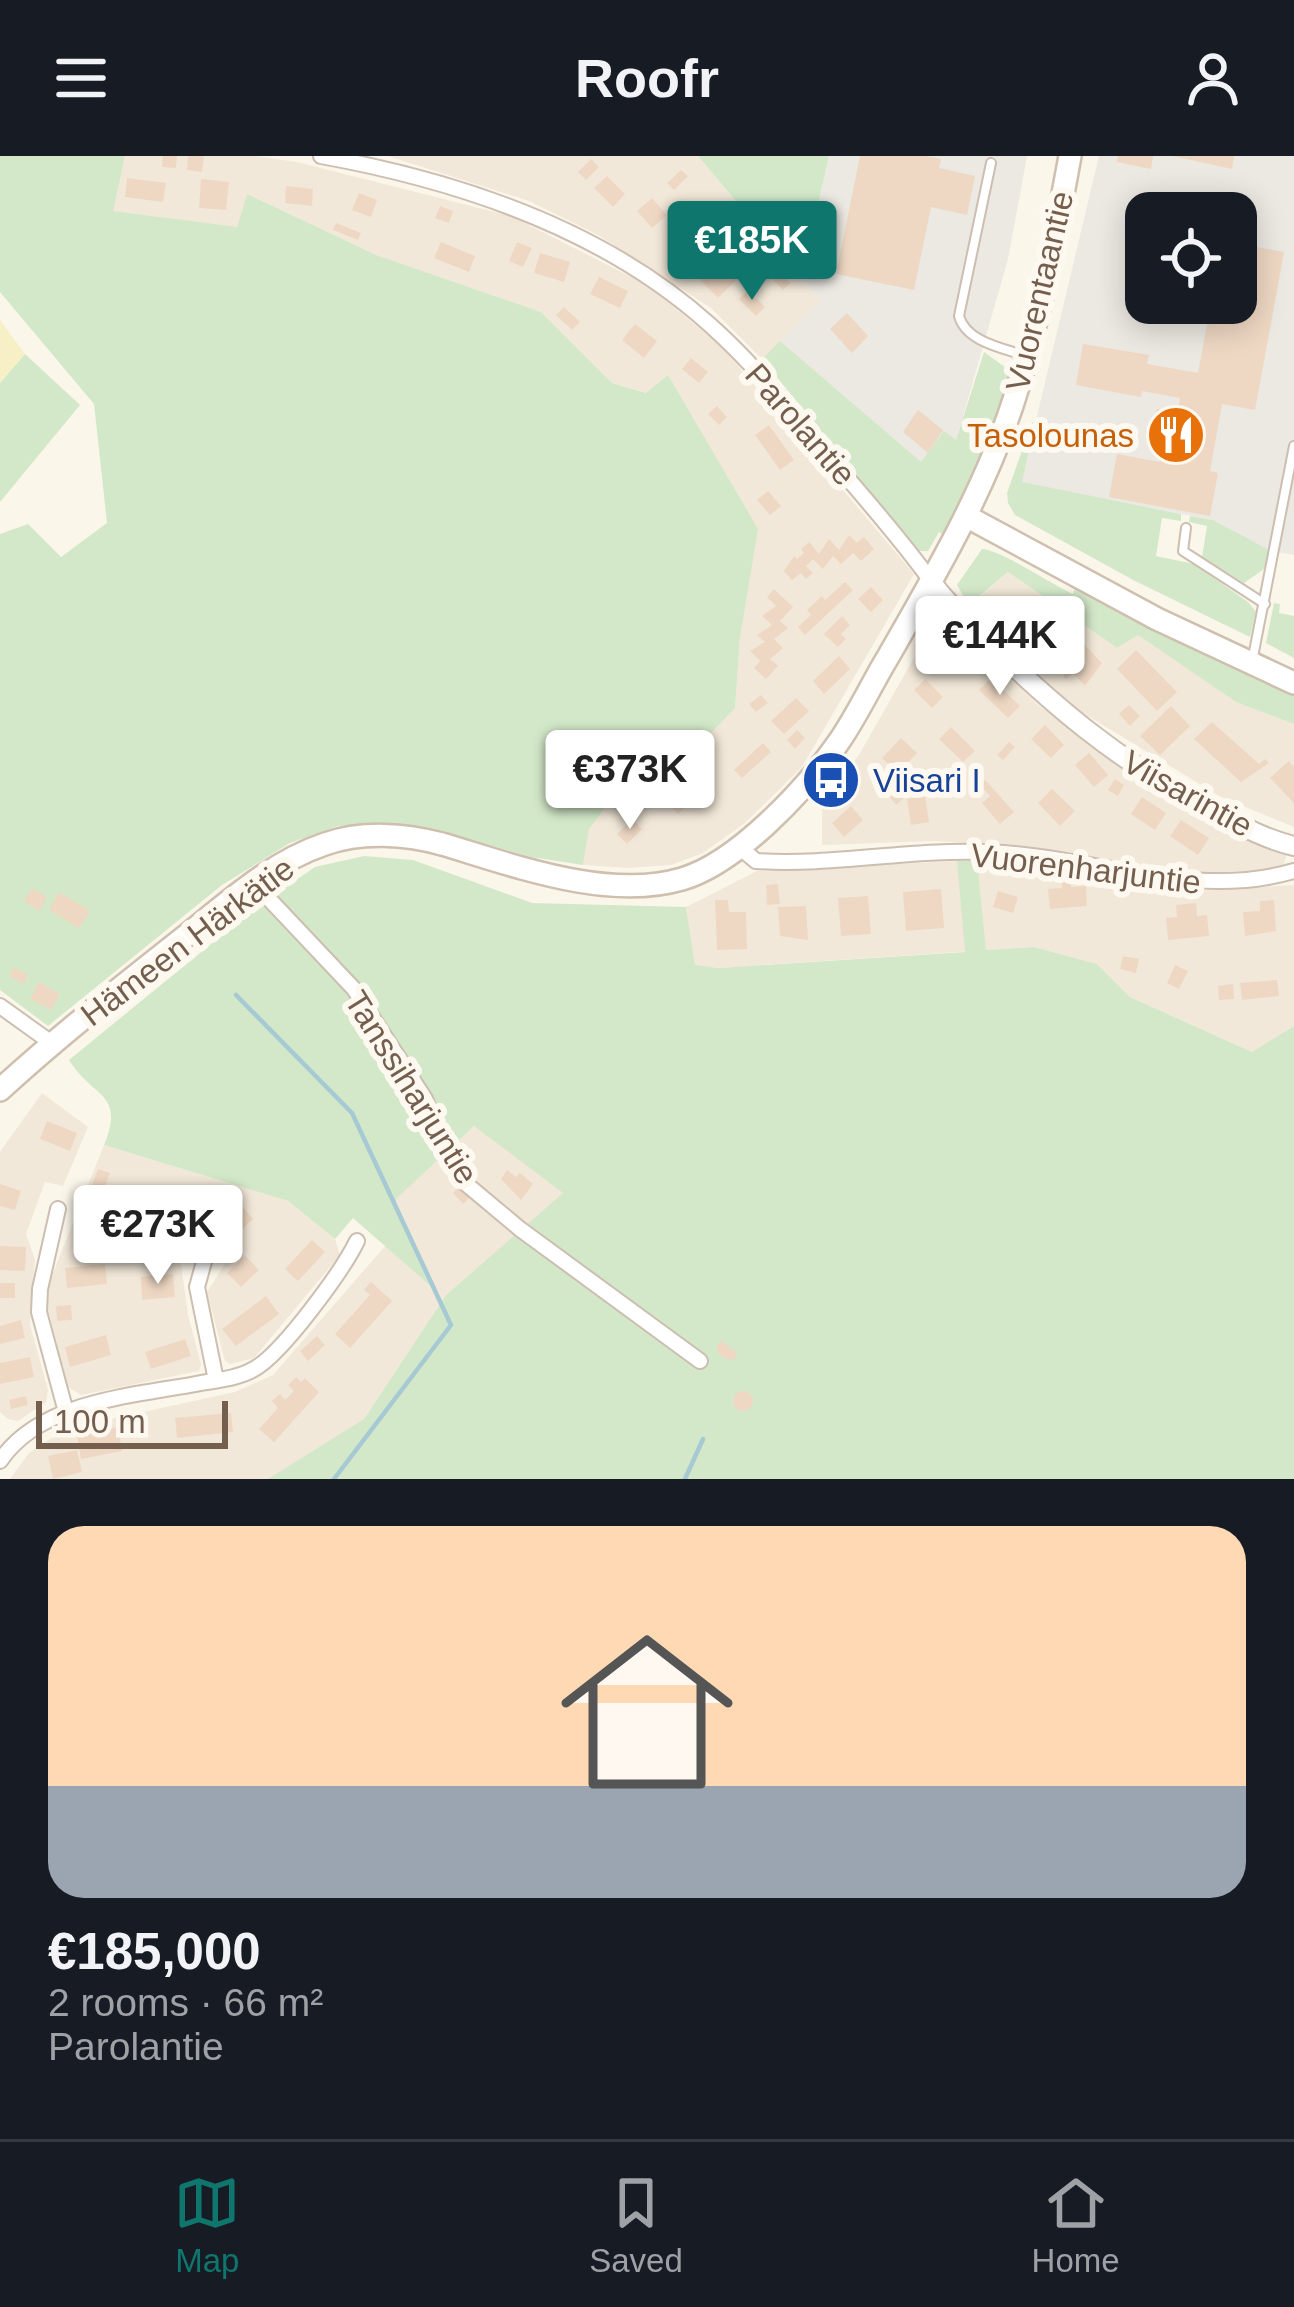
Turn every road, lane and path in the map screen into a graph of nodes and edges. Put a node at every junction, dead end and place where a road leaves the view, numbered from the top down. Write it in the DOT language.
graph roads {
  1 [pos="321,156"];
  2 [pos="1070,156"];
  3 [pos="991,163"];
  4 [pos="1027,356"];
  5 [pos="1294,446"];
  6 [pos="966,516"];
  7 [pos="1186,528"];
  8 [pos="931,581"];
  9 [pos="1265,604"];
  10 [pos="1250,664"];
  11 [pos="1294,683"];
  12 [pos="738,846"];
  13 [pos="1294,847"];
  14 [pos="1294,871"];
  15 [pos="254,883"];
  16 [pos="0,1006"];
  17 [pos="53,1044"];
  18 [pos="0,1090"];
  19 [pos="58,1209"];
  20 [pos="357,1240"];
  21 [pos="205,1258"];
  22 [pos="700,1360"];
  23 [pos="216,1380"];
  24 [pos="66,1412"];
  25 [pos="3,1450"];
  1 -- 8 [label="street, Parolantie"];
  2 -- 4 [label="main road, Vuorentaantie"];
  3 -- 4 [label="lane"];
  4 -- 6 [label="main road, Vuorentaantie"];
  5 -- 9 [label="lane"];
  6 -- 8 [label="main road, Vuorentaantie"];
  6 -- 10 [label="main road"];
  7 -- 9 [label="lane"];
  8 -- 12 [label="main road, Vuorentaantie"];
  8 -- 13 [label="street, Viisarintie"];
  9 -- 10 [label="lane"];
  10 -- 11 [label="main road"];
  12 -- 14 [label="street, Vuorenharjuntie"];
  12 -- 15 [label="main road, Hämeen Härkätie"];
  15 -- 17 [label="main road, Hämeen Härkätie"];
  15 -- 22 [label="street, Tanssiharjuntie"];
  16 -- 17 [label="street"];
  17 -- 18 [label="main road, Hämeen Härkätie"];
  19 -- 24 [label="street"];
  20 -- 23 [label="street"];
  21 -- 23 [label="street"];
  23 -- 24 [label="street"];
  24 -- 25 [label="street"];
}
